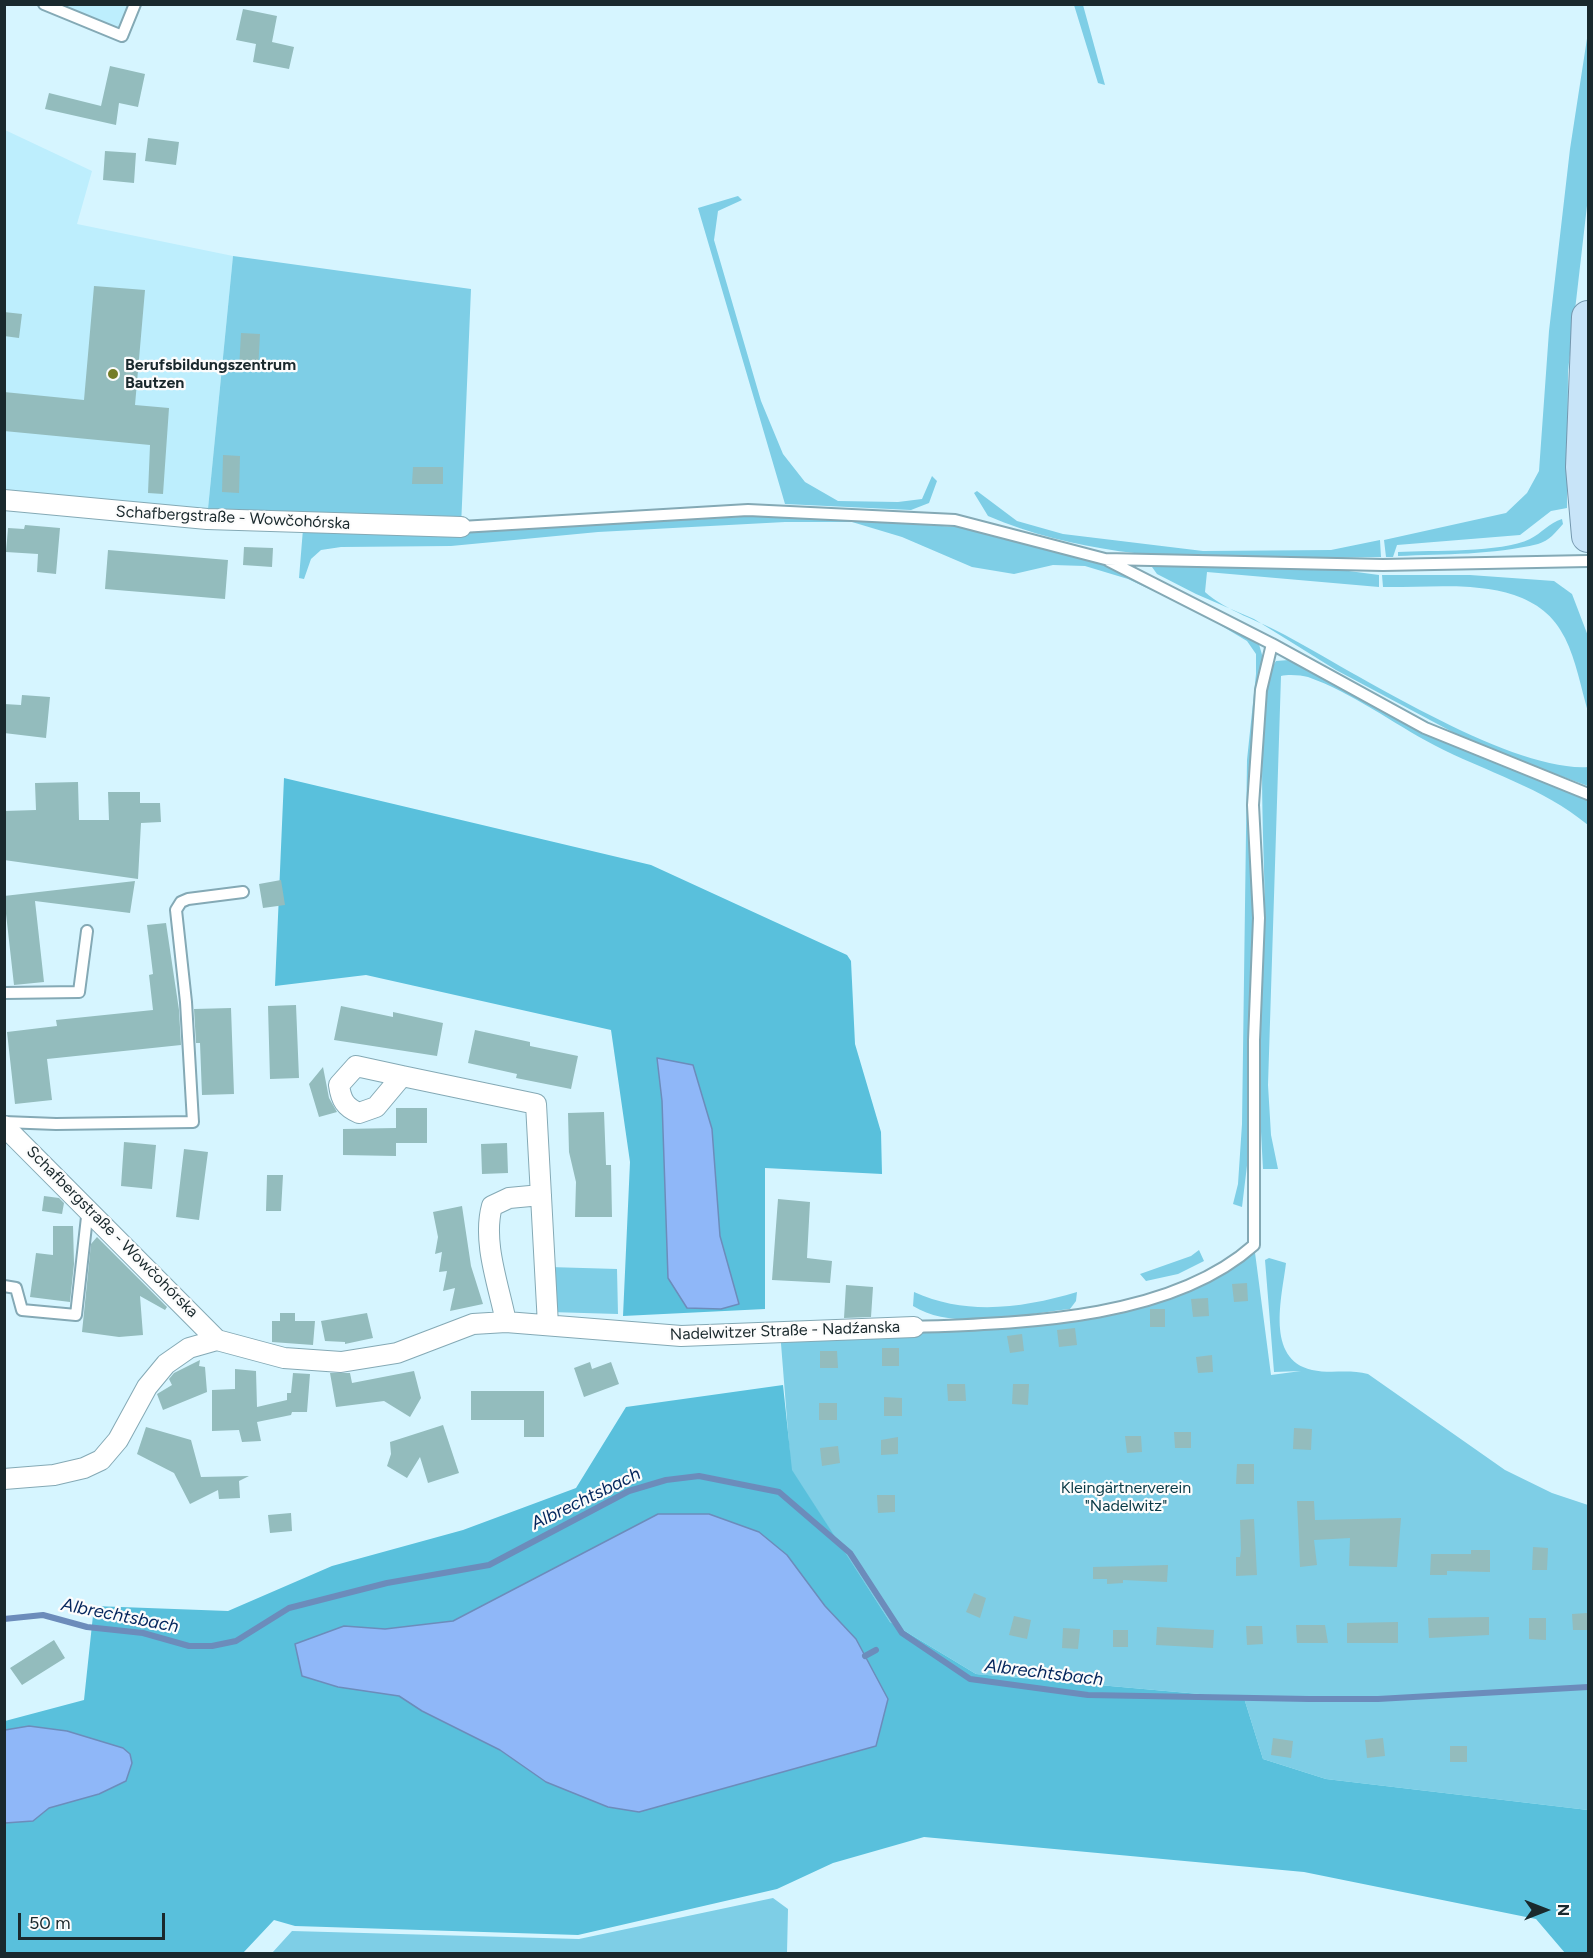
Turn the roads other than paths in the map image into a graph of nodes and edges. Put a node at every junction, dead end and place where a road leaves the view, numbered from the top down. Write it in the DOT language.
graph roads {
  1 [pos="44,4"];
  2 [pos="135,4"];
  3 [pos="1588,317"];
  4 [pos="4,500"];
  5 [pos="462,527"];
  6 [pos="1588,536"];
  7 [pos="1105,559"];
  8 [pos="1588,561"];
  9 [pos="1272,644"];
  10 [pos="1588,794"];
  11 [pos="243,892"];
  12 [pos="87,931"];
  13 [pos="4,993"];
  14 [pos="402,1076"];
  15 [pos="4,1124"];
  16 [pos="541,1195"];
  17 [pos="88,1208"];
  18 [pos="4,1286"];
  19 [pos="506,1322"];
  20 [pos="548,1325"];
  21 [pos="914,1327"];
  22 [pos="217,1341"];
  23 [pos="4,1479"];
  1 -- 2 [label="lane"];
  3 -- 6 [label="main road"];
  4 -- 5 [label="street, Schafbergstraße - Wowčohórska"];
  5 -- 7 [label="lane"];
  7 -- 8 [label="lane"];
  7 -- 9 [label="lane"];
  9 -- 10 [label="lane"];
  9 -- 21 [label="lane"];
  11 -- 15 [label="lane"];
  12 -- 13 [label="lane"];
  14 -- 16 [label="street"];
  15 -- 17 [label="street, Schafbergstraße - Wowčohórska"];
  16 -- 19 [label="street"];
  16 -- 20 [label="street"];
  17 -- 18 [label="lane"];
  17 -- 22 [label="street, Schafbergstraße - Wowčohórska"];
  19 -- 20 [label="street, Nadelwitzer Straße - Nadźanska"];
  19 -- 22 [label="street, Nadelwitzer Straße - Nadźanska"];
  20 -- 21 [label="street, Nadelwitzer Straße - Nadźanska"];
  22 -- 23 [label="street, Nadelwitzer Straße - Nadźanska"];
}
